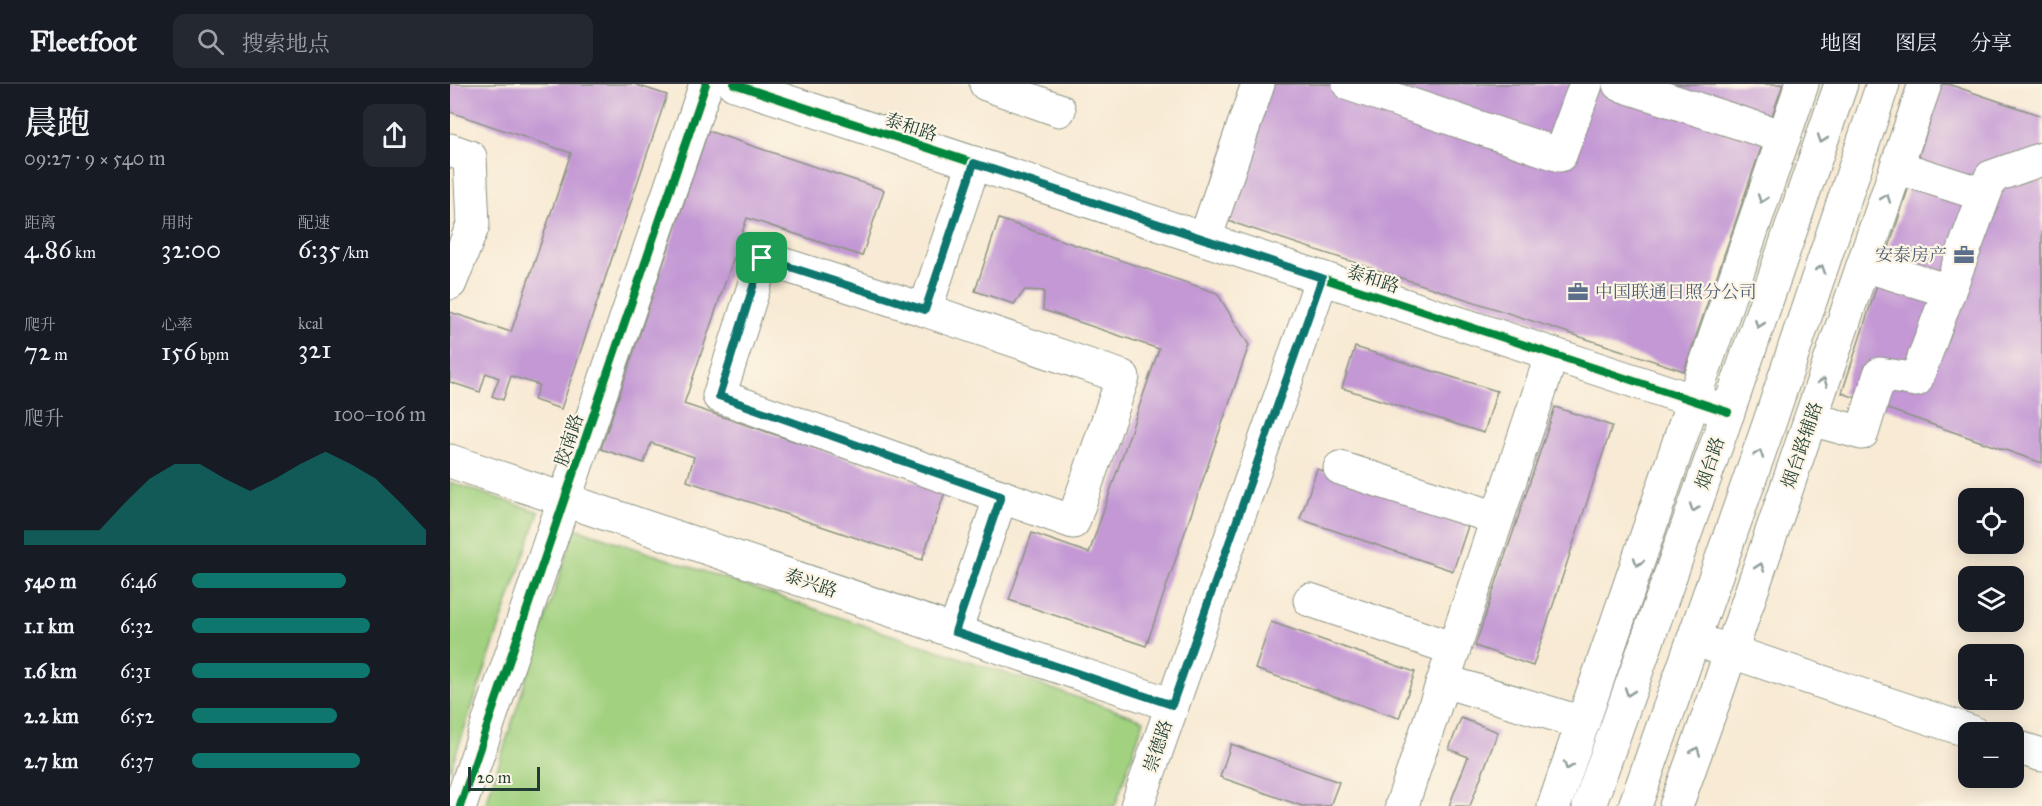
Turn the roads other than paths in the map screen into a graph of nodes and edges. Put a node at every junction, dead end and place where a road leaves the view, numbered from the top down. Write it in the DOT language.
graph roads {
  1 [pos="706,84"];
  2 [pos="734,84"];
  3 [pos="986,84"];
  4 [pos="1258,84"];
  5 [pos="1349,84"];
  6 [pos="1586,84"];
  7 [pos="1619,84"];
  8 [pos="1802,84"];
  9 [pos="1841,84"];
  10 [pos="1883,84"];
  11 [pos="1925,84"];
  12 [pos="1059,110"];
  13 [pos="1784,137"];
  14 [pos="450,150"];
  15 [pos="2042,159"];
  16 [pos="974,163"];
  17 [pos="1897,167"];
  18 [pos="1984,195"];
  19 [pos="1205,239"];
  20 [pos="1864,265"];
  21 [pos="1322,278"];
  22 [pos="450,283"];
  23 [pos="1949,291"];
  24 [pos="925,310"];
  25 [pos="1552,354"];
  26 [pos="1693,400"];
  27 [pos="1728,412"];
  28 [pos="1811,419"];
  29 [pos="450,461"];
  30 [pos="1340,468"];
  31 [pos="1001,496"];
  32 [pos="565,500"];
  33 [pos="1497,518"];
  34 [pos="1310,600"];
  35 [pos="955,632"];
  36 [pos="1695,640"];
  37 [pos="1454,649"];
  38 [pos="1731,652"];
  39 [pos="1443,681"];
  40 [pos="1172,705"];
  41 [pos="1583,723"];
  42 [pos="1958,727"];
  43 [pos="2024,749"];
  44 [pos="2042,755"];
  45 [pos="1402,805"];
  46 [pos="460,806"];
  47 [pos="1137,806"];
  48 [pos="1554,806"];
  49 [pos="1589,806"];
  50 [pos="1635,806"];
  51 [pos="1676,806"];
  1 -- 32 [label="street, 胶南路"];
  2 -- 16 [label="street, 泰和路"];
  3 -- 12 [label="street"];
  4 -- 19 [label="street"];
  5 -- 6 [label="street"];
  7 -- 13 [label="street"];
  8 -- 13 [label="street"];
  9 -- 27 [label="street, 烟台路, one-way"];
  36 -- 10 [label="street, one-way"];
  11 -- 17 [label="street, 烟台路辅路"];
  13 -- 26 [label="street, one-way"];
  14 -- 22 [label="street"];
  15 -- 18 [label="street"];
  16 -- 19 [label="street, 泰和路"];
  16 -- 24 [label="street"];
  17 -- 18 [label="street"];
  20 -- 17 [label="street, 烟台路辅路, one-way"];
  18 -- 23 [label="street"];
  19 -- 21 [label="street, 泰和路"];
  20 -- 23 [label="street"];
  28 -- 20 [label="street, 烟台路辅路, one-way"];
  21 -- 25 [label="street, 泰和路"];
  21 -- 40 [label="street, 崇德路"];
  23 -- 28 [label="street"];
  24 -- 31 [label="street"];
  24 -- 31 [label="street"];
  25 -- 26 [label="street, 泰和路"];
  25 -- 33 [label="street"];
  26 -- 27 [label="street, 泰和路"];
  26 -- 41 [label="street, one-way"];
  27 -- 49 [label="street, 烟台路, one-way"];
  38 -- 28 [label="street, 烟台路辅路, one-way"];
  29 -- 32 [label="street, 泰兴路"];
  30 -- 33 [label="street"];
  31 -- 35 [label="street"];
  32 -- 35 [label="street, 泰兴路"];
  32 -- 46 [label="street, 胶南路"];
  33 -- 37 [label="street"];
  34 -- 37 [label="street"];
  35 -- 40 [label="street, 泰兴路"];
  36 -- 38 [label="street"];
  36 -- 50 [label="street"];
  37 -- 39 [label="street"];
  38 -- 42 [label="street"];
  51 -- 38 [label="street, 烟台路辅路, one-way"];
  39 -- 41 [label="street"];
  39 -- 45 [label="street"];
  40 -- 47 [label="street, 崇德路"];
  41 -- 48 [label="street, one-way"];
  43 -- 44 [label="street"];
}
